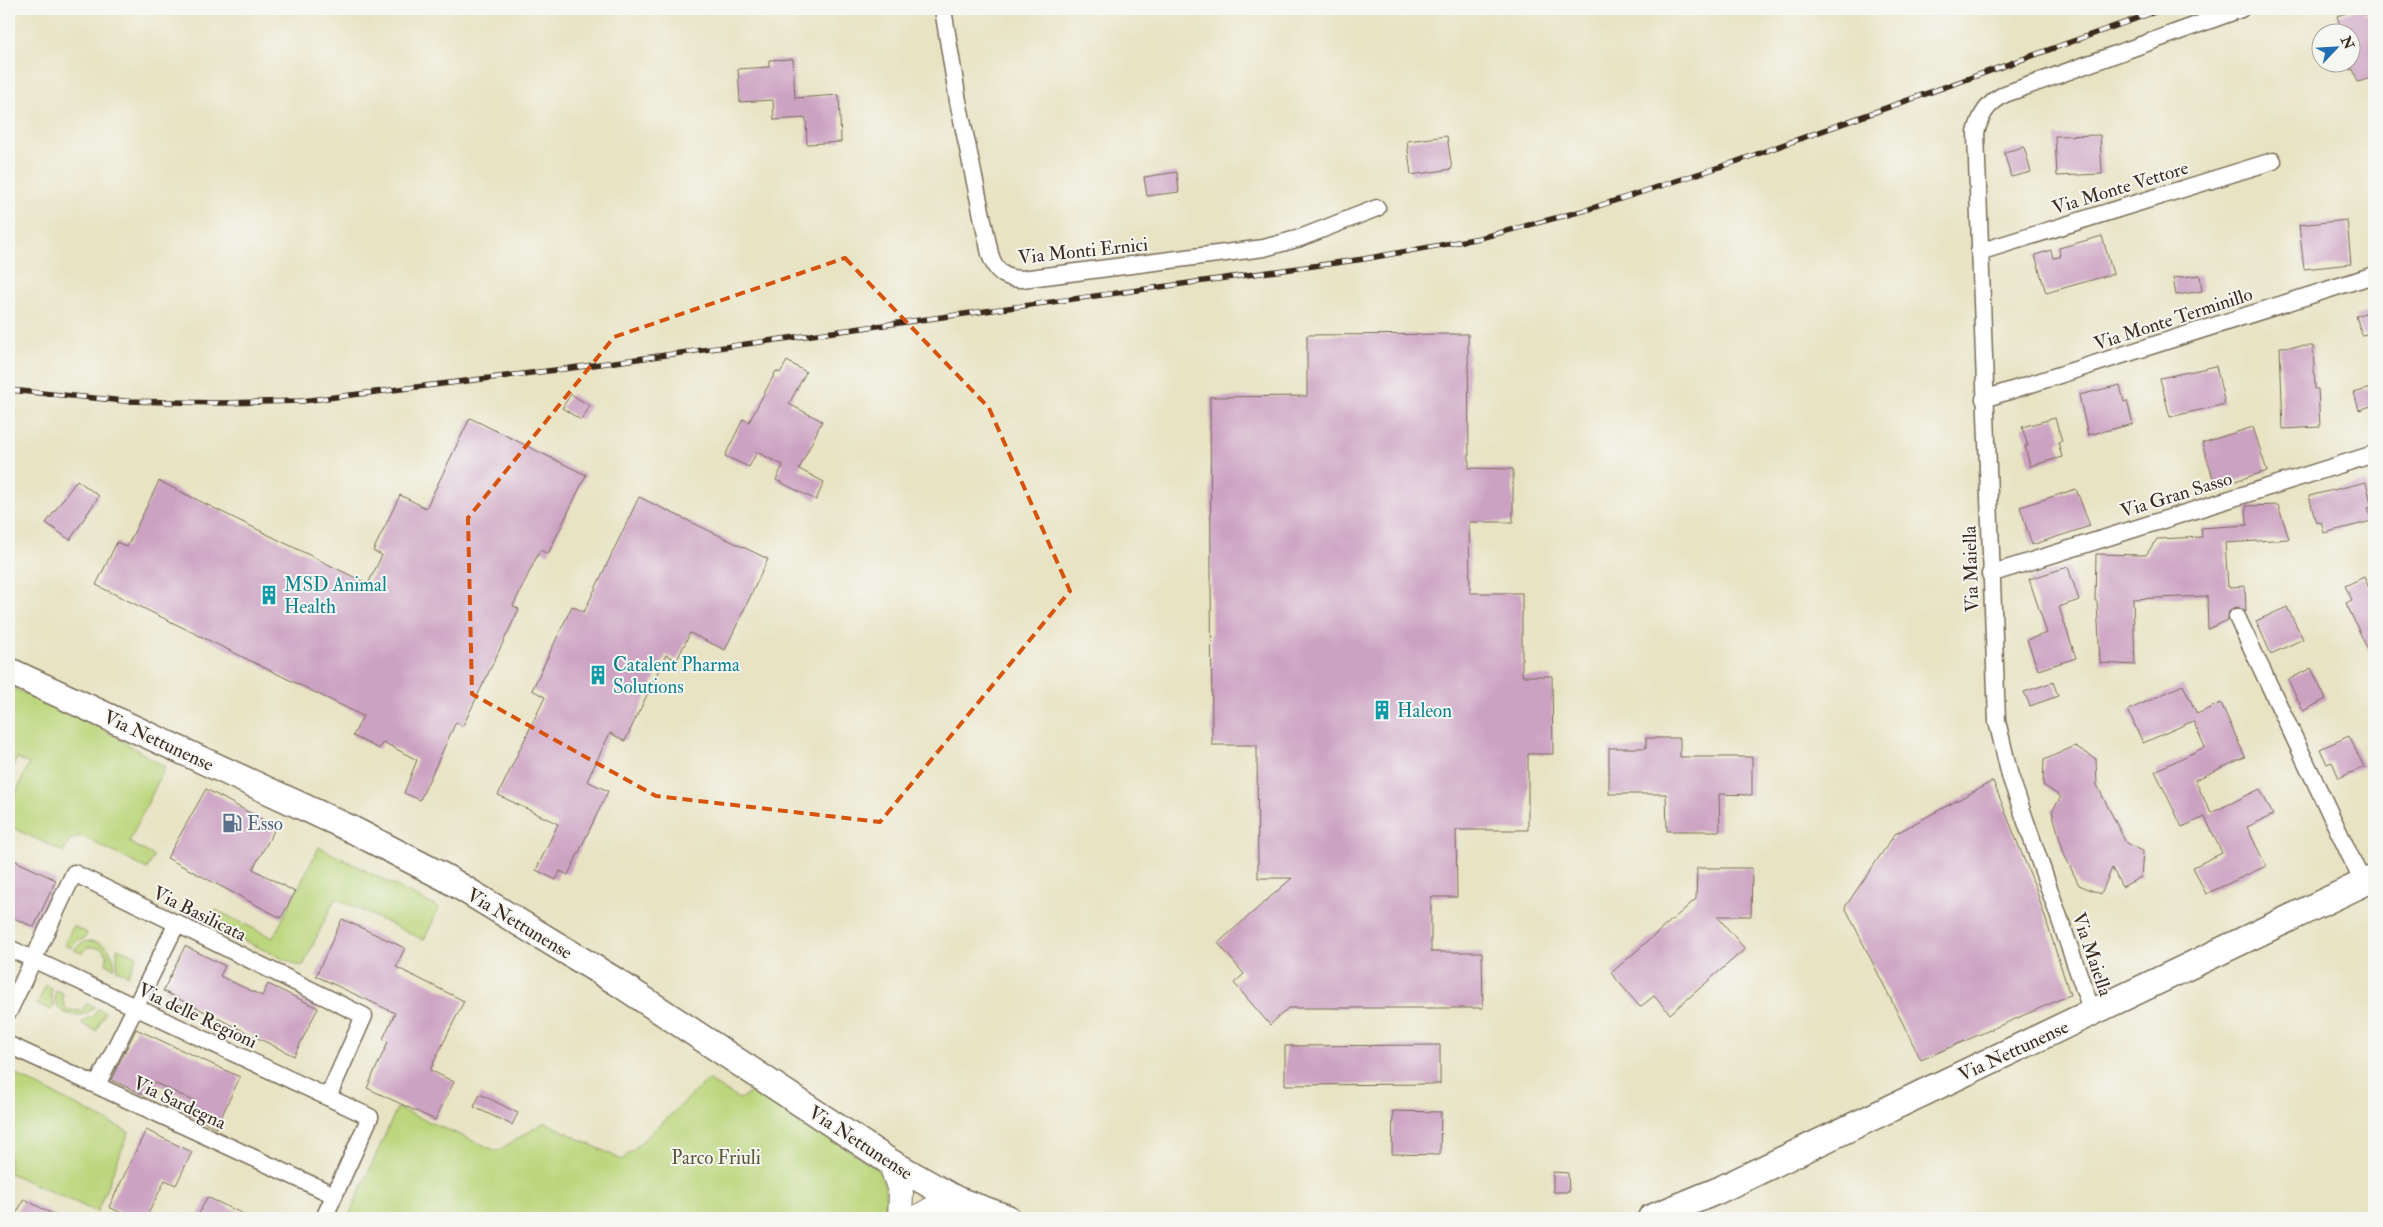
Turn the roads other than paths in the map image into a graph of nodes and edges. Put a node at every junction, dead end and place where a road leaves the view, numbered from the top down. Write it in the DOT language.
graph roads {
  1 [pos="943,9"];
  2 [pos="2241,9"];
  3 [pos="2273,161"];
  4 [pos="1377,208"];
  5 [pos="1979,252"];
  6 [pos="2374,275"];
  7 [pos="1984,399"];
  8 [pos="2374,454"];
  9 [pos="1990,574"];
  10 [pos="2237,618"];
  11 [pos="9,671"];
  12 [pos="2368,881"];
  13 [pos="177,924"];
  14 [pos="9,948"];
  15 [pos="32,959"];
  16 [pos="134,1008"];
  17 [pos="9,1011"];
  18 [pos="2092,1012"];
  19 [pos="9,1045"];
  20 [pos="97,1086"];
  21 [pos="328,1097"];
  22 [pos="890,1162"];
  23 [pos="334,1195"];
  24 [pos="952,1209"];
  25 [pos="324,1218"];
  26 [pos="900,1218"];
  27 [pos="916,1218"];
  28 [pos="1007,1218"];
  29 [pos="1651,1218"];
  1 -- 4 [label="street, Via Monti Ernici"];
  2 -- 5 [label="street, Via Maiella"];
  3 -- 5 [label="street, Via Monte Vettore"];
  5 -- 7 [label="street, Via Maiella"];
  6 -- 7 [label="street, Via Monte Terminillo"];
  7 -- 9 [label="street, Via Maiella"];
  8 -- 9 [label="street, Via Gran Sasso"];
  9 -- 18 [label="street, Via Maiella"];
  10 -- 12 [label="street"];
  11 -- 22 [label="main road, Via Nettunense"];
  12 -- 18 [label="main road, Via Nettunense"];
  13 -- 15 [label="street, Via Basilicata"];
  13 -- 16 [label="street"];
  13 -- 21 [label="street, Via Basilicata"];
  14 -- 15 [label="street, Via delle Regioni"];
  15 -- 16 [label="street, Via delle Regioni"];
  15 -- 17 [label="street, Via Basilicata"];
  16 -- 20 [label="street"];
  16 -- 21 [label="street, Via delle Regioni"];
  18 -- 29 [label="main road, Via Nettunense"];
  19 -- 20 [label="street, Via Sardegna"];
  20 -- 23 [label="street, Via Sardegna"];
  21 -- 23 [label="street, Via delle Regioni"];
  22 -- 24 [label="main road, Via Nettunense"];
  22 -- 26 [label="street"];
  23 -- 25 [label="street"];
  24 -- 27 [label="street"];
  24 -- 28 [label="main road, Via Nettunense"];
}
